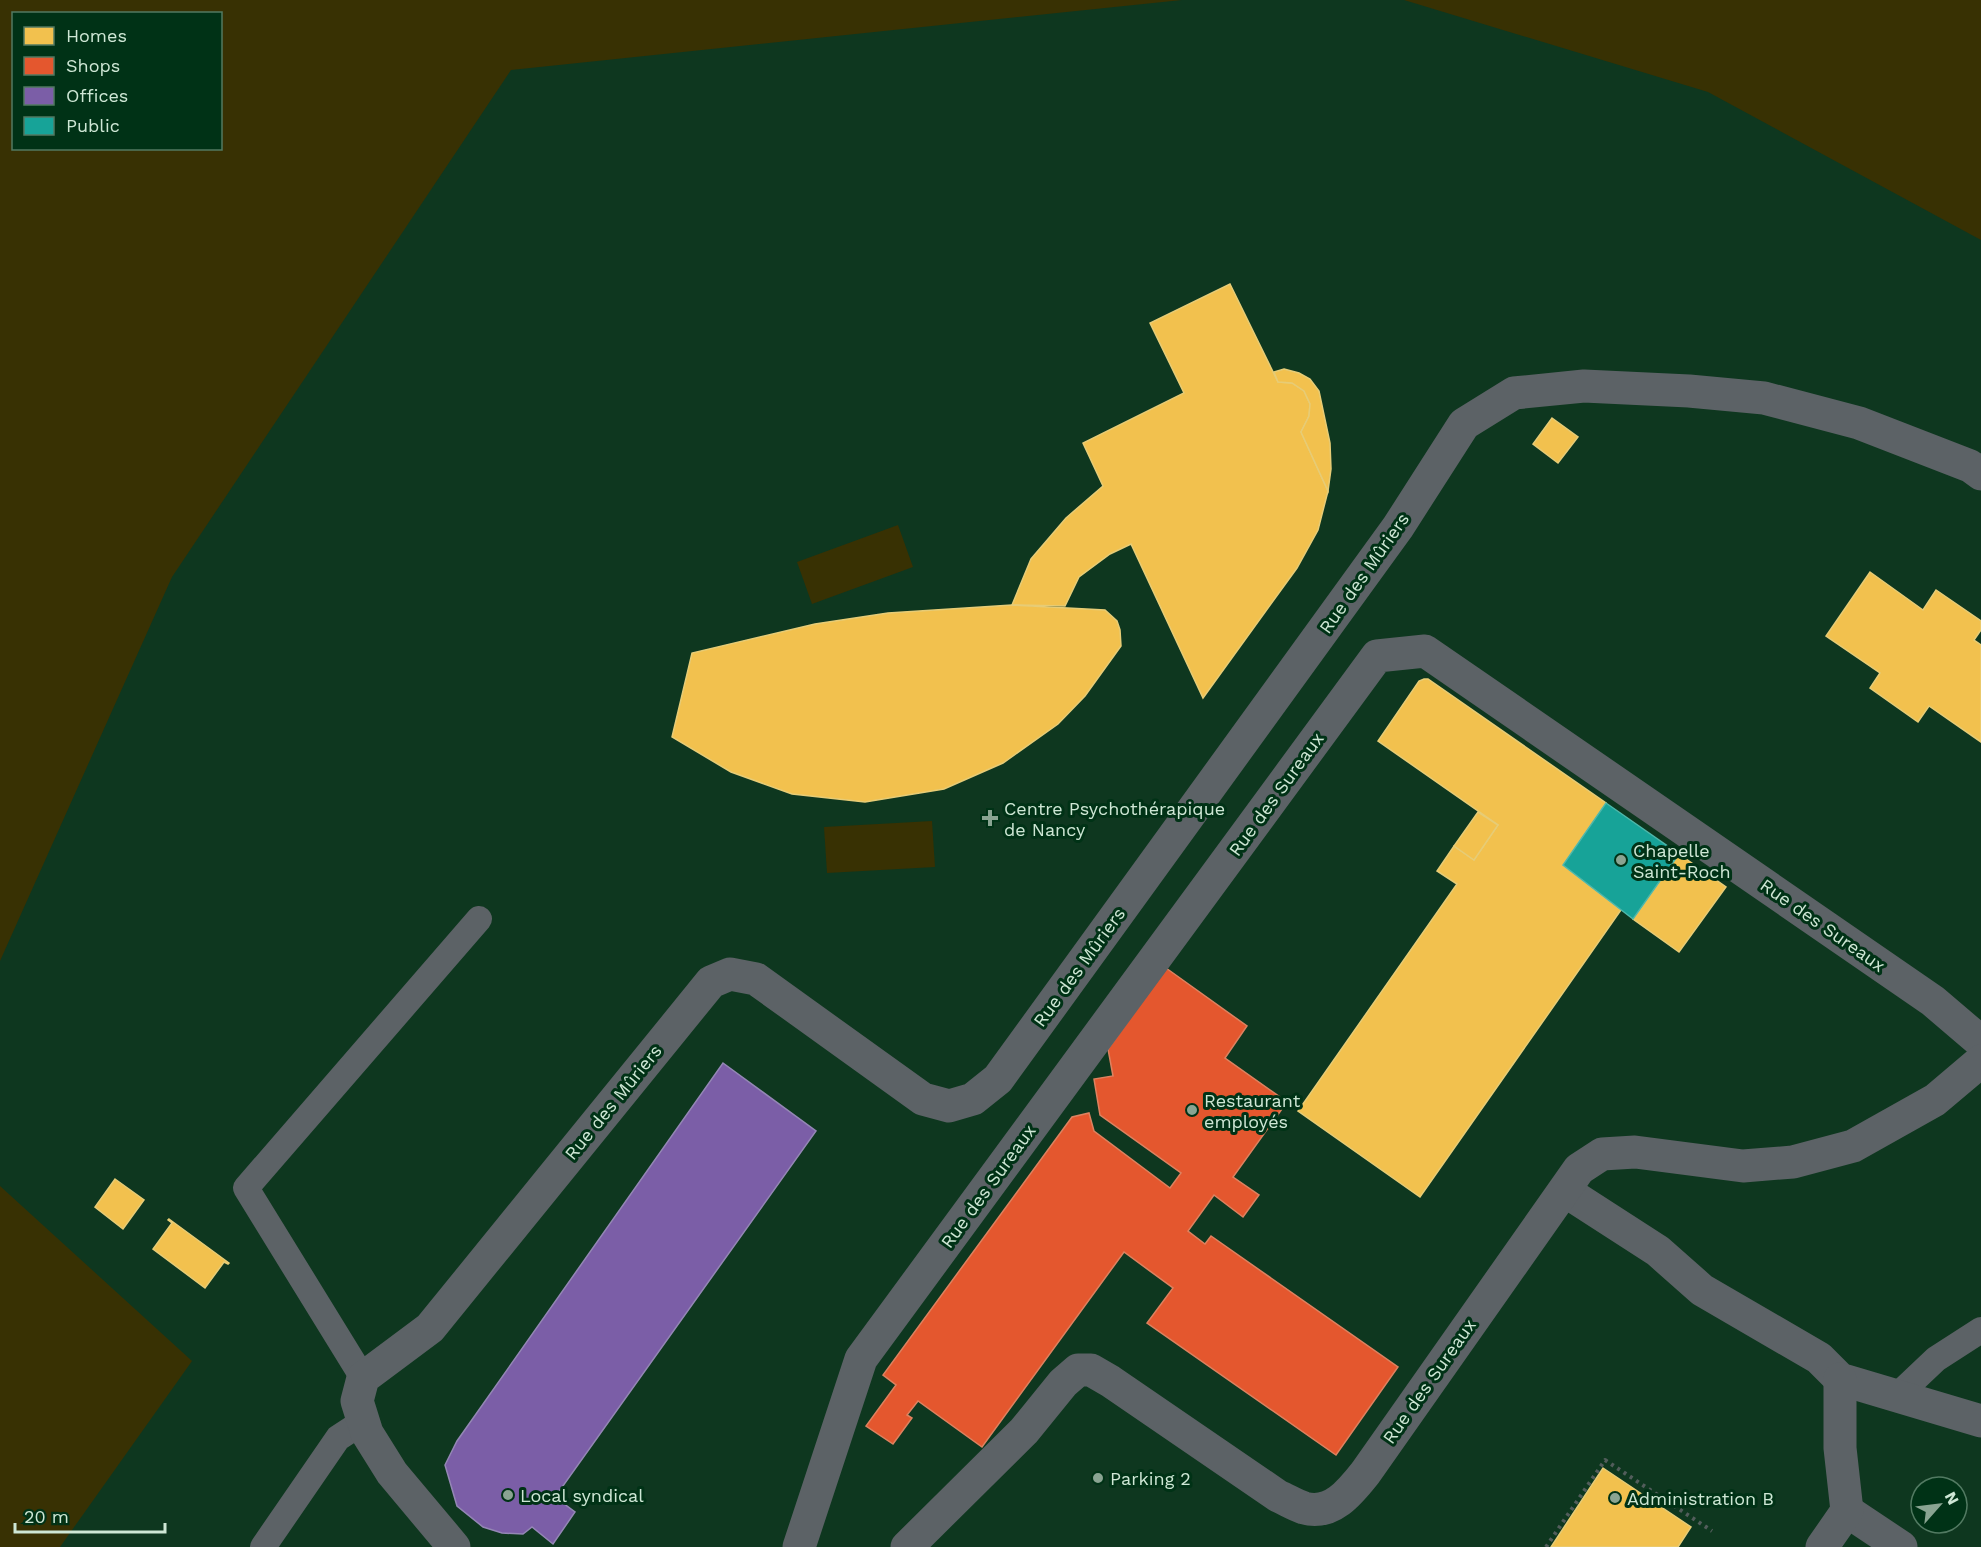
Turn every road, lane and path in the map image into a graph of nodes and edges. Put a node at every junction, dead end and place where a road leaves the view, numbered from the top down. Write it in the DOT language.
graph roads {
  1 [pos="1981,474"];
  2 [pos="479,919"];
  3 [pos="1981,1042"];
  4 [pos="1981,1061"];
  5 [pos="1565,1191"];
  6 [pos="1981,1330"];
  7 [pos="363,1378"];
  8 [pos="1840,1379"];
  9 [pos="1898,1395"];
  10 [pos="364,1421"];
  11 [pos="1981,1421"];
  12 [pos="1847,1511"];
  13 [pos="1712,1531"];
  14 [pos="263,1547"];
  15 [pos="454,1547"];
  16 [pos="799,1547"];
  17 [pos="907,1547"];
  18 [pos="1546,1547"];
  19 [pos="1822,1547"];
  20 [pos="1900,1547"];
  1 -- 7 [label="street, Rue des Mûriers"];
  2 -- 7 [label="lane"];
  3 -- 16 [label="street, Rue des Sureaux"];
  4 -- 5 [label="street"];
  5 -- 8 [label="street"];
  5 -- 17 [label="street, Rue des Sureaux"];
  6 -- 9 [label="lane"];
  7 -- 10 [label="street"];
  8 -- 9 [label="street"];
  8 -- 12 [label="street"];
  9 -- 11 [label="street"];
  10 -- 14 [label="lane"];
  10 -- 15 [label="street"];
  12 -- 19 [label="street"];
  12 -- 20 [label="street"];
  13 -- 18 [label="path"];
}
